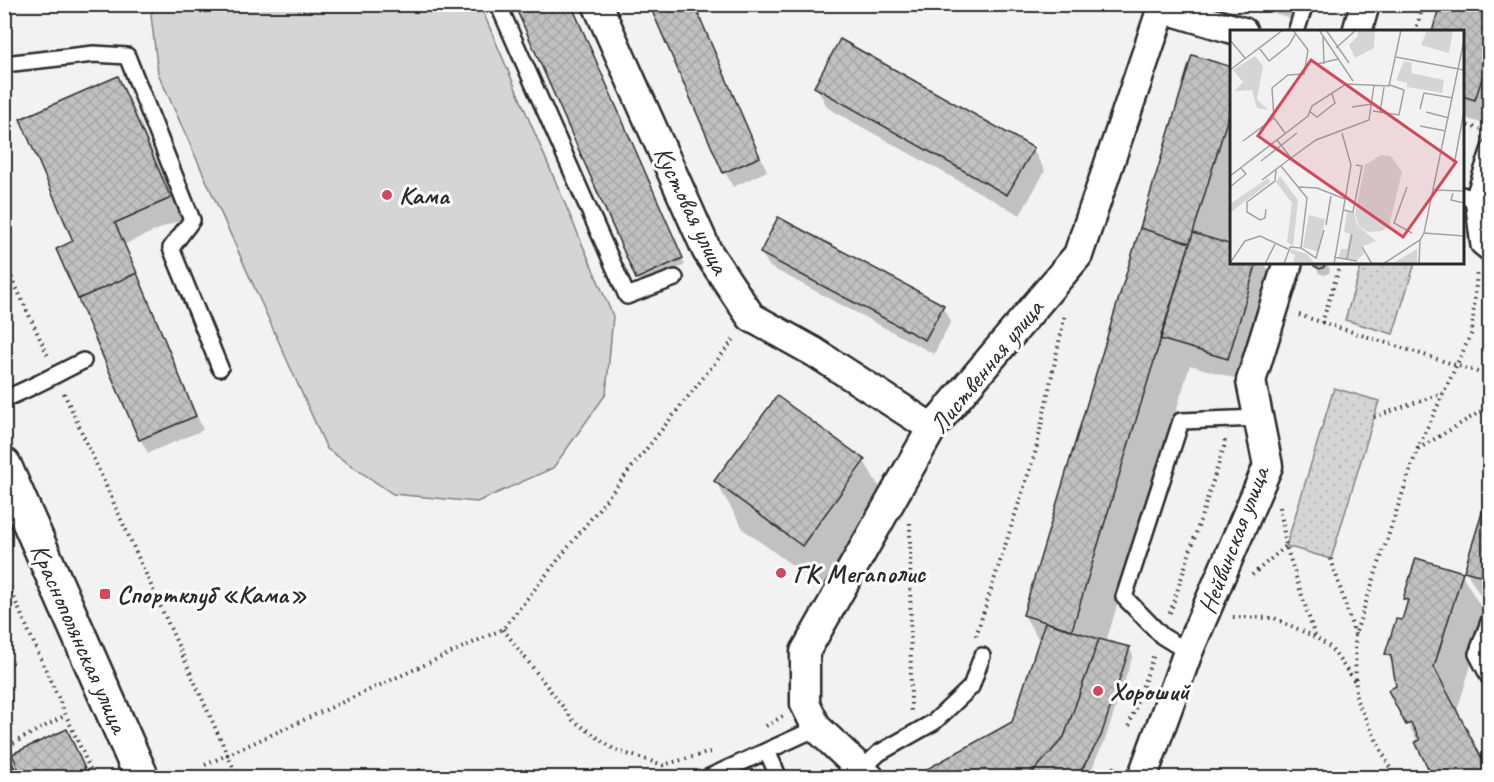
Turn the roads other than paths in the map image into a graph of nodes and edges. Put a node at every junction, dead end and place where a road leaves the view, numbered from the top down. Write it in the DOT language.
graph roads {
  1 [pos="498,4"];
  2 [pos="597,4"];
  3 [pos="1305,4"];
  4 [pos="1365,4"];
  5 [pos="1163,6"];
  6 [pos="1237,30"];
  7 [pos="1297,30"];
  8 [pos="1358,30"];
  9 [pos="4,64"];
  10 [pos="1490,148"];
  11 [pos="1468,197"];
  12 [pos="1484,251"];
  13 [pos="1287,264"];
  14 [pos="675,278"];
  15 [pos="83,362"];
  16 [pos="220,368"];
  17 [pos="4,399"];
  18 [pos="1259,418"];
  19 [pos="932,428"];
  20 [pos="7,478"];
  21 [pos="1490,619"];
  22 [pos="1188,652"];
  23 [pos="982,656"];
  24 [pos="1490,679"];
  25 [pos="811,716"];
  26 [pos="767,751"];
  27 [pos="4,767"];
  28 [pos="866,773"];
  29 [pos="9,777"];
  30 [pos="142,777"];
  31 [pos="707,777"];
  32 [pos="779,777"];
  33 [pos="1142,777"];
  1 -- 14 [label="lane"];
  2 -- 19 [label="street, Кустовая улица"];
  3 -- 7 [label="lane"];
  4 -- 8 [label="street"];
  5 -- 6 [label="street, Лиственная улица"];
  5 -- 19 [label="street, Лиственная улица"];
  9 -- 16 [label="lane"];
  10 -- 11 [label="lane"];
  11 -- 12 [label="lane"];
  13 -- 18 [label="street, Нейвинская улица"];
  15 -- 17 [label="lane"];
  18 -- 22 [label="street, Нейвинская улица"];
  18 -- 22 [label="lane"];
  19 -- 25 [label="street, Лиственная улица"];
  20 -- 30 [label="main road, Краснополянская улица"];
  21 -- 24 [label="lane"];
  22 -- 33 [label="street, Нейвинская улица"];
  23 -- 28 [label="lane"];
  25 -- 26 [label="lane"];
  25 -- 28 [label="street"];
  26 -- 31 [label="lane"];
  26 -- 32 [label="lane"];
  27 -- 29 [label="lane"];
}
